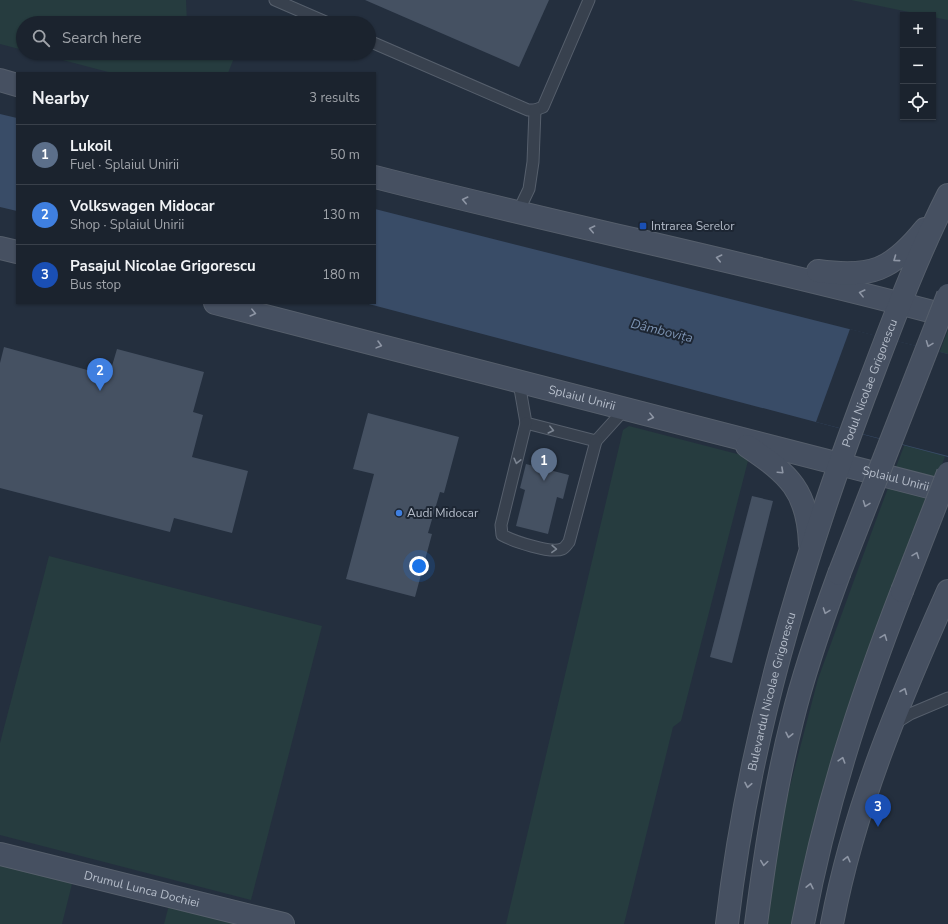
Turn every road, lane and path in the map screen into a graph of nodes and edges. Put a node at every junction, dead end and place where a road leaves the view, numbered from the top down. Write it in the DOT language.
graph roads {
  1 [pos="275,0"];
  2 [pos="589,0"];
  3 [pos="312,16"];
  4 [pos="376,44"];
  5 [pos="0,80"];
  6 [pos="16,85"];
  7 [pos="535,110"];
  8 [pos="376,177"];
  9 [pos="944,202"];
  10 [pos="518,212"];
  11 [pos="0,248"];
  12 [pos="16,252"];
  13 [pos="756,267"];
  14 [pos="948,295"];
  15 [pos="900,303"];
  16 [pos="219,304"];
  17 [pos="948,316"];
  18 [pos="519,382"];
  19 [pos="624,410"];
  20 [pos="526,423"];
  21 [pos="738,439"];
  22 [pos="596,441"];
  23 [pos="839,464"];
  24 [pos="948,473"];
  25 [pos="948,492"];
  26 [pos="810,553"];
  27 [pos="946,605"];
  28 [pos="948,698"];
  29 [pos="890,727"];
  30 [pos="0,854"];
  31 [pos="283,924"];
  32 [pos="727,924"];
  33 [pos="756,924"];
  34 [pos="803,924"];
  35 [pos="832,924"];
  1 -- 3 [label="lane"];
  2 -- 7 [label="lane"];
  4 -- 7 [label="lane"];
  5 -- 6 [label="main road"];
  7 -- 10 [label="lane"];
  10 -- 8 [label="main road, one-way"];
  9 -- 13 [label="main road, one-way"];
  9 -- 15 [label="main road, Podul Nicolae Grigorescu"];
  13 -- 10 [label="main road, one-way"];
  11 -- 12 [label="main road"];
  15 -- 13 [label="main road, one-way"];
  14 -- 33 [label="main road, one-way, bridge"];
  15 -- 17 [label="main road"];
  15 -- 23 [label="main road, Podul Nicolae Grigorescu"];
  16 -- 18 [label="main road, Splaiul Unirii, one-way"];
  18 -- 19 [label="main road, Splaiul Unirii"];
  18 -- 20 [label="lane"];
  19 -- 21 [label="main road, Splaiul Unirii, one-way"];
  19 -- 22 [label="lane"];
  20 -- 22 [label="lane, one-way"];
  20 -- 22 [label="lane, one-way"];
  21 -- 23 [label="main road, Splaiul Unirii"];
  21 -- 26 [label="main road, one-way"];
  23 -- 25 [label="main road, Splaiul Unirii"];
  23 -- 26 [label="main road, Bulevardul Nicolae Grigorescu"];
  34 -- 24 [label="main road, one-way, bridge"];
  26 -- 32 [label="main road, Bulevardul Nicolae Grigorescu, one-way"];
  29 -- 27 [label="main road, one-way"];
  28 -- 29 [label="lane"];
  35 -- 29 [label="main road, one-way"];
  30 -- 31 [label="main road, Drumul Lunca Dochiei"];
}
